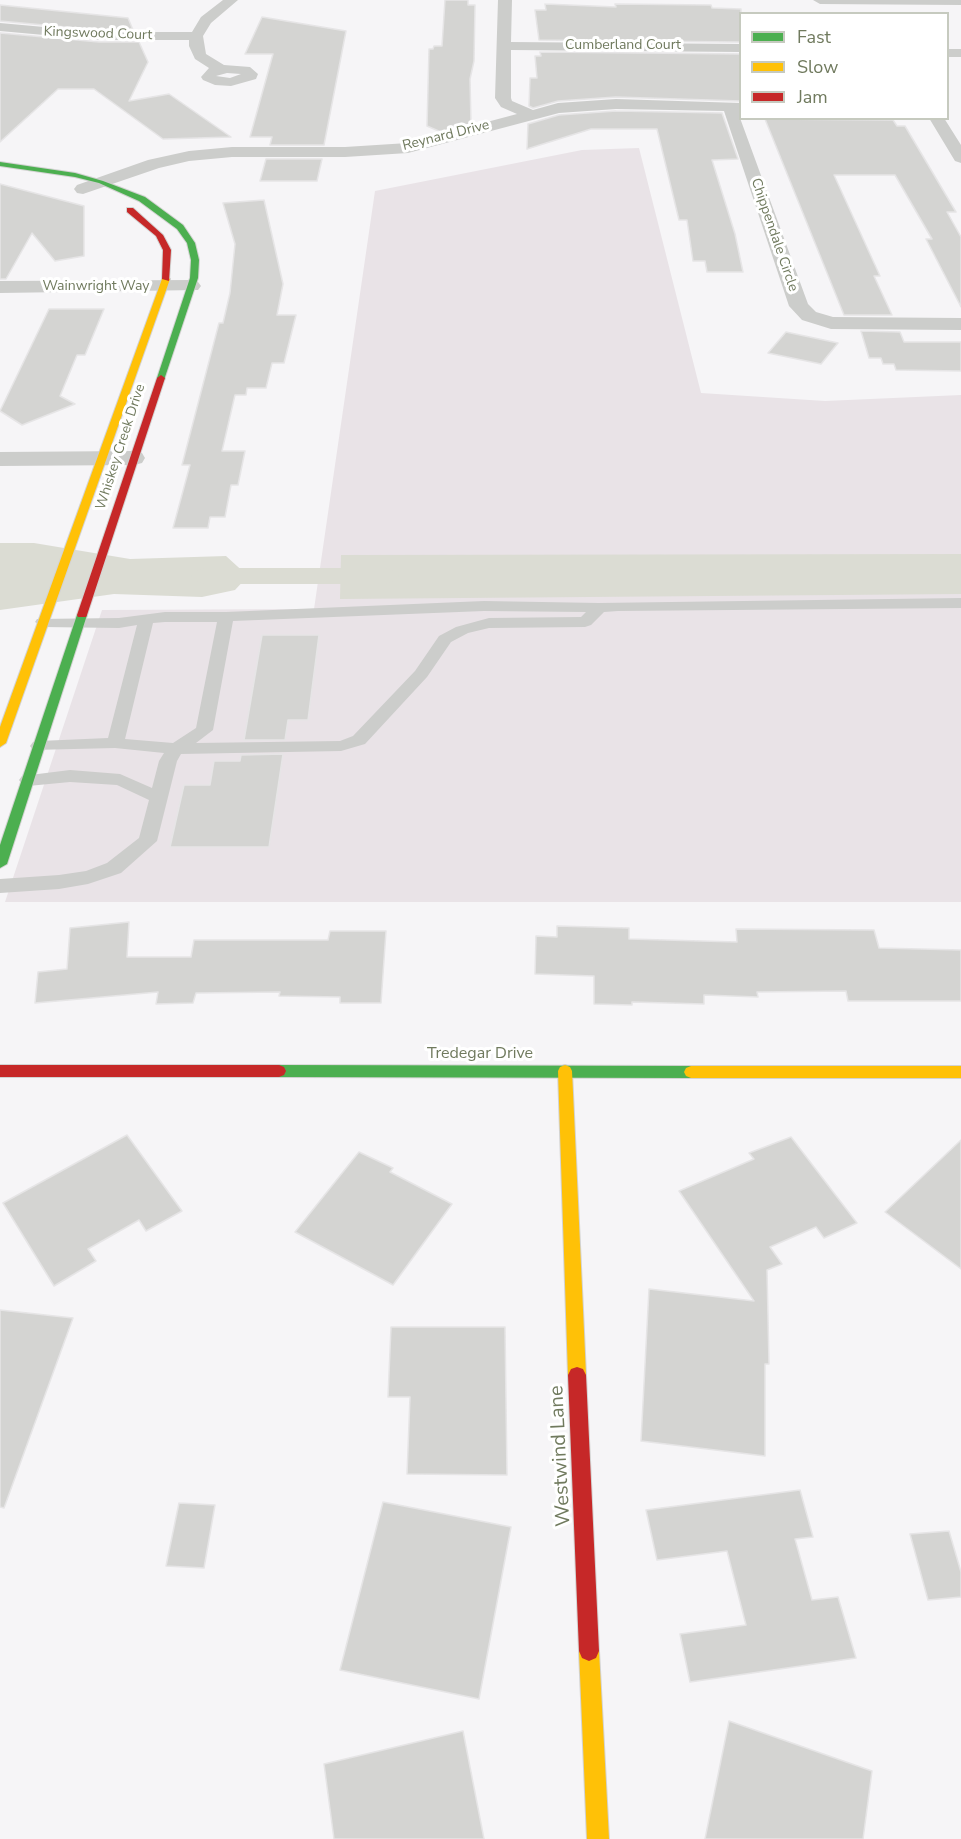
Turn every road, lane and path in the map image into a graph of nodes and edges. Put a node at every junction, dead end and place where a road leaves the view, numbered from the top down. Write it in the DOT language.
graph roads {
  1 [pos="231,0"];
  2 [pos="505,0"];
  3 [pos="820,0"];
  4 [pos="961,1"];
  5 [pos="0,27"];
  6 [pos="196,36"];
  7 [pos="505,46"];
  8 [pos="739,48"];
  9 [pos="220,69"];
  10 [pos="735,107"];
  11 [pos="530,114"];
  12 [pos="739,120"];
  13 [pos="937,120"];
  14 [pos="961,158"];
  15 [pos="0,164"];
  16 [pos="0,173"];
  17 [pos="101,182"];
  18 [pos="83,189"];
  19 [pos="165,286"];
  20 [pos="191,286"];
  21 [pos="0,287"];
  22 [pos="961,324"];
  23 [pos="134,458"];
  24 [pos="0,459"];
  25 [pos="102,459"];
  26 [pos="961,603"];
  27 [pos="598,608"];
  28 [pos="46,616"];
  29 [pos="82,616"];
  30 [pos="226,616"];
  31 [pos="146,620"];
  32 [pos="0,743"];
  33 [pos="115,743"];
  34 [pos="39,746"];
  35 [pos="176,749"];
  36 [pos="28,780"];
  37 [pos="159,798"];
  38 [pos="0,864"];
  39 [pos="0,886"];
  40 [pos="0,1071"];
  41 [pos="565,1071"];
  42 [pos="961,1072"];
  43 [pos="598,1839"];
  1 -- 6 [label="street"];
  2 -- 7 [label="street"];
  3 -- 4 [label="street"];
  5 -- 6 [label="street, Kingswood Court"];
  6 -- 9 [label="street"];
  7 -- 8 [label="street, Cumberland Court"];
  7 -- 11 [label="street"];
  10 -- 11 [label="street, Reynard Drive"];
  11 -- 17 [label="street, Reynard Drive"];
  12 -- 22 [label="street, Chippendale Circle"];
  13 -- 14 [label="street"];
  15 -- 17 [label="street, Whiskey Creek Drive"];
  16 -- 18 [label="street, Whiskey Creek Drive"];
  17 -- 18 [label="street, Reynard Drive"];
  17 -- 20 [label="street, Whiskey Creek Drive"];
  18 -- 19 [label="street, Whiskey Creek Drive"];
  19 -- 20 [label="street, Wainwright Way"];
  19 -- 21 [label="street, Wainwright Way"];
  19 -- 25 [label="street, Whiskey Creek Drive"];
  20 -- 23 [label="street, Whiskey Creek Drive"];
  23 -- 25 [label="street"];
  23 -- 29 [label="street, Whiskey Creek Drive"];
  24 -- 25 [label="street"];
  25 -- 28 [label="street, Whiskey Creek Drive"];
  26 -- 27 [label="lane"];
  27 -- 30 [label="lane"];
  27 -- 35 [label="lane"];
  28 -- 29 [label="lane"];
  28 -- 32 [label="street, Whiskey Creek Drive"];
  29 -- 31 [label="lane"];
  29 -- 34 [label="street, Whiskey Creek Drive"];
  30 -- 31 [label="lane"];
  30 -- 35 [label="lane"];
  31 -- 33 [label="lane"];
  33 -- 34 [label="lane"];
  33 -- 35 [label="lane"];
  34 -- 36 [label="street, Whiskey Creek Drive"];
  35 -- 37 [label="lane"];
  36 -- 37 [label="lane"];
  36 -- 38 [label="street, Whiskey Creek Drive"];
  37 -- 39 [label="lane"];
  40 -- 41 [label="street, Tredegar Drive"];
  41 -- 42 [label="street, Tredegar Drive"];
  41 -- 43 [label="street, Westwind Lane"];
}
